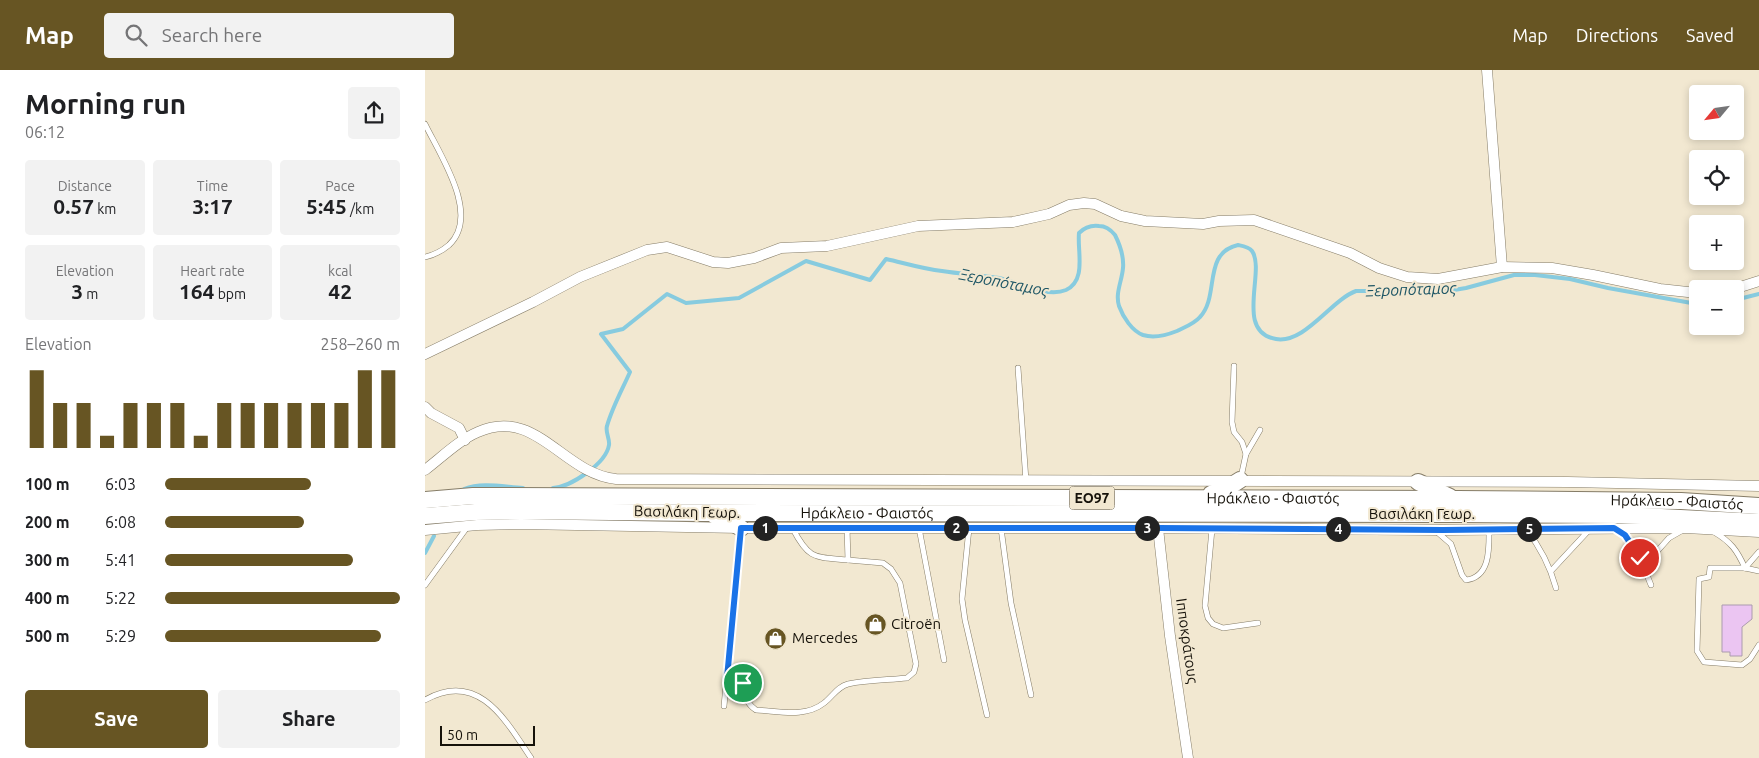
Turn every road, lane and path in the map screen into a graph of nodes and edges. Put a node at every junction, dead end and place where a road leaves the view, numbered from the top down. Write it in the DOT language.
graph roads {
  1 [pos="1487,70"];
  2 [pos="425,124"];
  3 [pos="425,257"];
  4 [pos="1502,268"];
  5 [pos="1759,281"];
  6 [pos="1744,286"];
  7 [pos="1689,292"];
  8 [pos="425,354"];
  9 [pos="1234,366"];
  10 [pos="1018,368"];
  11 [pos="425,407"];
  12 [pos="1260,430"];
  13 [pos="465,440"];
  14 [pos="1246,454"];
  15 [pos="425,470"];
  16 [pos="1025,480"];
  17 [pos="1240,480"];
  18 [pos="1418,482"];
  19 [pos="1759,486"];
  20 [pos="425,496"];
  21 [pos="473,496"];
  22 [pos="1203,498"];
  23 [pos="1457,499"];
  24 [pos="425,500"];
  25 [pos="1759,506"];
  26 [pos="703,513"];
  27 [pos="425,516"];
  28 [pos="1759,522"];
  29 [pos="469,526"];
  30 [pos="741,528"];
  31 [pos="793,528"];
  32 [pos="847,528"];
  33 [pos="919,528"];
  34 [pos="969,528"];
  35 [pos="1001,528"];
  36 [pos="1159,528"];
  37 [pos="1212,528"];
  38 [pos="1591,528"];
  39 [pos="1614,528"];
  40 [pos="1686,528"];
  41 [pos="1489,529"];
  42 [pos="1526,529"];
  43 [pos="1709,529"];
  44 [pos="425,530"];
  45 [pos="1433,530"];
  46 [pos="1759,532"];
  47 [pos="1759,552"];
  48 [pos="848,560"];
  49 [pos="1643,567"];
  50 [pos="1745,568"];
  51 [pos="1759,570"];
  52 [pos="1551,571"];
  53 [pos="1651,585"];
  54 [pos="425,586"];
  55 [pos="1556,588"];
  56 [pos="1258,623"];
  57 [pos="1759,645"];
  58 [pos="944,660"];
  59 [pos="727,678"];
  60 [pos="1031,695"];
  61 [pos="425,700"];
  62 [pos="724,706"];
  63 [pos="987,715"];
  64 [pos="531,758"];
  65 [pos="1189,758"];
  1 -- 4 [label="street"];
  2 -- 3 [label="lane"];
  4 -- 7 [label="street"];
  4 -- 8 [label="street"];
  5 -- 6 [label="street"];
  9 -- 14 [label="lane"];
  10 -- 16 [label="lane"];
  11 -- 13 [label="street"];
  12 -- 14 [label="lane"];
  13 -- 15 [label="street"];
  13 -- 16 [label="street"];
  14 -- 17 [label="lane"];
  16 -- 17 [label="street"];
  17 -- 18 [label="street"];
  17 -- 22 [label="main road"];
  18 -- 19 [label="street"];
  18 -- 23 [label="main road"];
  20 -- 21 [label="main road"];
  21 -- 22 [label="main road, Ηράκλειο - Φαιστός / ΕΟ97"];
  21 -- 24 [label="main road, Ηράκλειο - Φαιστός / ΕΟ97"];
  22 -- 23 [label="main road, Ηράκλειο - Φαιστός / ΕΟ97"];
  23 -- 25 [label="main road, Ηράκλειο - Φαιστός / ΕΟ97"];
  26 -- 27 [label="main road, Ηράκλειο - Φαιστός / ΕΟ97"];
  26 -- 28 [label="main road, Ηράκλειο - Φαιστός / ΕΟ97"];
  26 -- 30 [label="main road"];
  29 -- 30 [label="street, Βασιλάκη Γεωρ."];
  29 -- 44 [label="street, Βασιλάκη Γεωρ."];
  29 -- 54 [label="lane"];
  30 -- 31 [label="street, Βασιλάκη Γεωρ."];
  30 -- 59 [label="lane"];
  31 -- 32 [label="street, Βασιλάκη Γεωρ."];
  31 -- 48 [label="lane"];
  32 -- 33 [label="street, Βασιλάκη Γεωρ."];
  32 -- 48 [label="lane"];
  33 -- 34 [label="street, Βασιλάκη Γεωρ."];
  33 -- 58 [label="lane"];
  34 -- 35 [label="street, Βασιλάκη Γεωρ."];
  34 -- 63 [label="lane"];
  35 -- 36 [label="street, Βασιλάκη Γεωρ."];
  35 -- 60 [label="lane"];
  36 -- 37 [label="street, Βασιλάκη Γεωρ."];
  36 -- 65 [label="street, Ιπποκράτους"];
  37 -- 45 [label="street, Βασιλάκη Γεωρ."];
  37 -- 56 [label="lane"];
  38 -- 39 [label="street, Βασιλάκη Γεωρ."];
  38 -- 42 [label="street, Βασιλάκη Γεωρ."];
  38 -- 52 [label="lane"];
  39 -- 40 [label="street, Βασιλάκη Γεωρ."];
  39 -- 49 [label="lane"];
  40 -- 43 [label="street, Βασιλάκη Γεωρ."];
  40 -- 49 [label="lane"];
  41 -- 42 [label="street, Βασιλάκη Γεωρ."];
  41 -- 45 [label="street, Βασιλάκη Γεωρ."];
  41 -- 45 [label="lane"];
  42 -- 52 [label="lane"];
  43 -- 46 [label="street, Βασιλάκη Γεωρ."];
  43 -- 50 [label="lane"];
  47 -- 50 [label="lane"];
  48 -- 59 [label="lane"];
  49 -- 53 [label="lane"];
  50 -- 51 [label="lane"];
  50 -- 57 [label="lane"];
  52 -- 55 [label="lane"];
  59 -- 62 [label="lane"];
  61 -- 64 [label="lane"];
}
